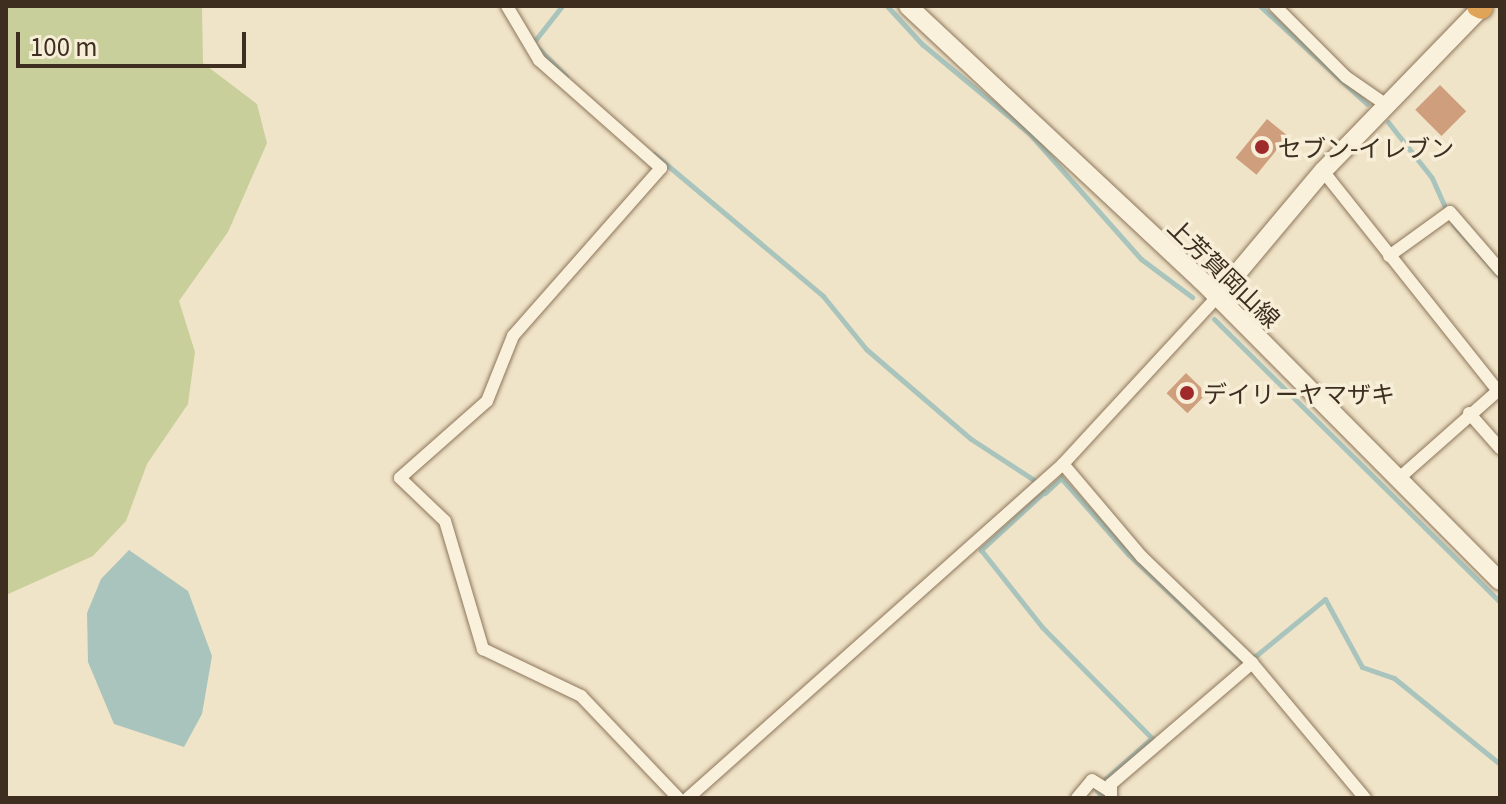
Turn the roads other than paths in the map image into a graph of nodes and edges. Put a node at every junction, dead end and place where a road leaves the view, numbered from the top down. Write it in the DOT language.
graph roads {
  1 [pos="507,6"];
  2 [pos="908,6"];
  3 [pos="1275,6"];
  4 [pos="1481,7"];
  5 [pos="1385,104"];
  6 [pos="1323,171"];
  7 [pos="1389,256"];
  8 [pos="1500,270"];
  9 [pos="1218,296"];
  10 [pos="1499,390"];
  11 [pos="1469,413"];
  12 [pos="1500,448"];
  13 [pos="1063,464"];
  14 [pos="1397,480"];
  15 [pos="1500,581"];
  16 [pos="1252,663"];
  17 [pos="1105,790"];
  18 [pos="678,798"];
  19 [pos="688,798"];
  20 [pos="1077,798"];
  21 [pos="1365,798"];
  1 -- 18 [label="street"];
  2 -- 9 [label="main road, 上芳賀岡山線"];
  3 -- 5 [label="street"];
  4 -- 5 [label="main road"];
  5 -- 6 [label="main road"];
  6 -- 7 [label="street"];
  6 -- 9 [label="main road"];
  7 -- 8 [label="street"];
  7 -- 10 [label="street"];
  9 -- 13 [label="street"];
  9 -- 14 [label="main road, 上芳賀岡山線"];
  10 -- 11 [label="street"];
  11 -- 12 [label="street"];
  11 -- 14 [label="street"];
  13 -- 16 [label="street"];
  13 -- 19 [label="street"];
  14 -- 15 [label="main road, 上芳賀岡山線"];
  16 -- 17 [label="street"];
  16 -- 21 [label="street"];
  17 -- 20 [label="street"];
}
